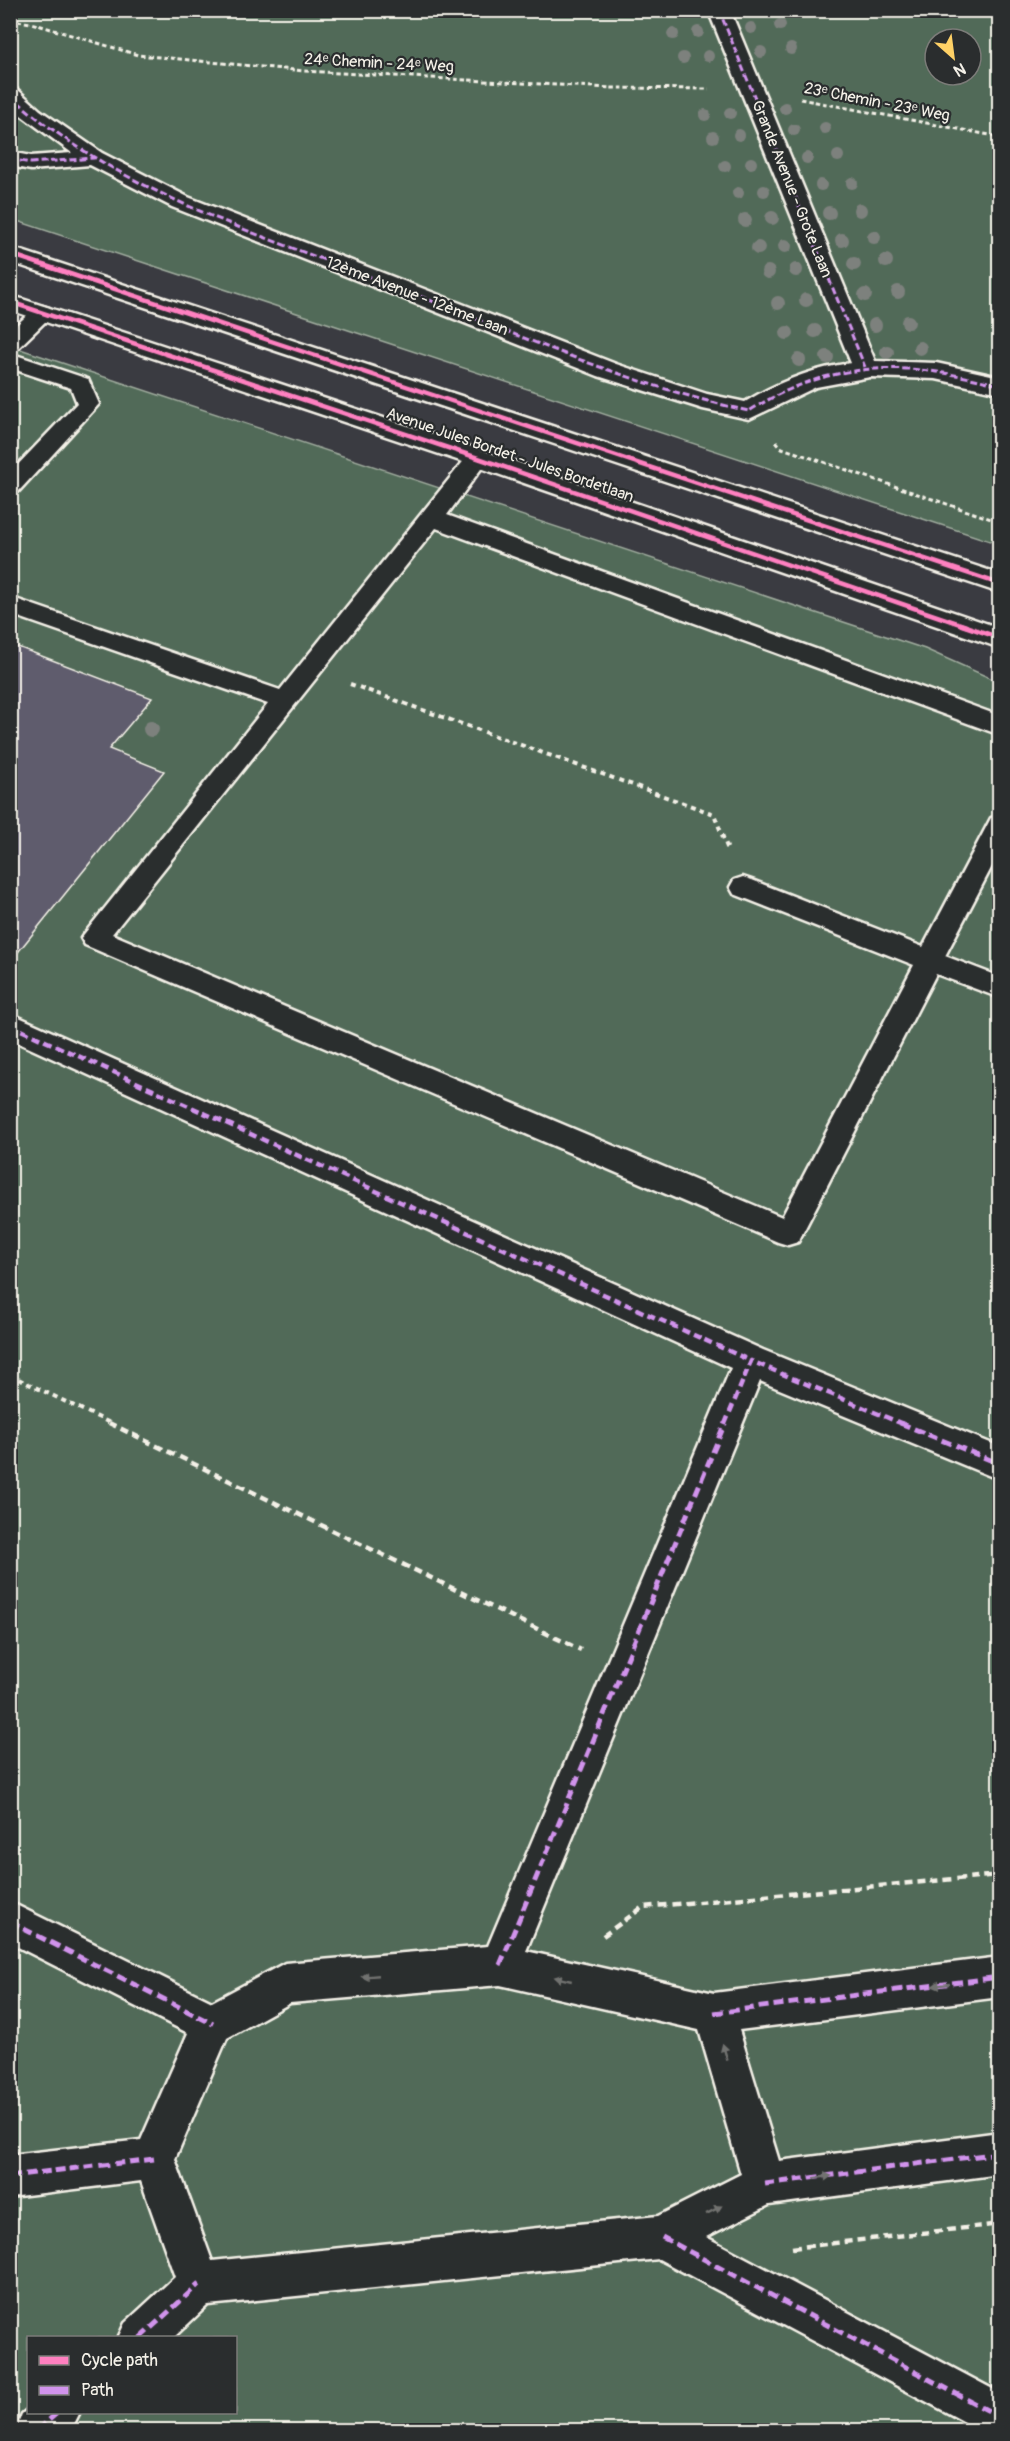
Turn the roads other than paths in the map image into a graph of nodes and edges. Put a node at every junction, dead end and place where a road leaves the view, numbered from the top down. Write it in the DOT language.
graph roads {
  1 [pos="719,10"];
  2 [pos="10,95"];
  3 [pos="10,159"];
  4 [pos="94,159"];
  5 [pos="10,254"];
  6 [pos="10,302"];
  7 [pos="42,313"];
  8 [pos="10,344"];
  9 [pos="10,360"];
  10 [pos="865,368"];
  11 [pos="999,385"];
  12 [pos="478,458"];
  13 [pos="10,487"];
  14 [pos="432,518"];
  15 [pos="999,584"];
  16 [pos="10,605"];
  17 [pos="999,638"];
  18 [pos="285,701"];
  19 [pos="999,726"];
  20 [pos="999,825"];
  21 [pos="743,887"];
  22 [pos="928,960"];
  23 [pos="999,988"];
  24 [pos="10,1025"];
  25 [pos="751,1360"];
  26 [pos="999,1464"];
  27 [pos="10,1922"];
  28 [pos="500,1965"];
  29 [pos="999,1977"];
  30 [pos="714,2013"];
  31 [pos="213,2024"];
  32 [pos="999,2153"];
  33 [pos="154,2159"];
  34 [pos="10,2176"];
  35 [pos="765,2184"];
  36 [pos="662,2236"];
  37 [pos="199,2284"];
  38 [pos="141,2336"];
  39 [pos="56,2414"];
  40 [pos="999,2417"];
  41 [pos="38,2430"];
  1 -- 10 [label="street, Grande Avenue - Grote Laan"];
  2 -- 4 [label="street, 12ème Avenue - 12ème Laan"];
  3 -- 4 [label="street"];
  4 -- 10 [label="street, 12ème Avenue - 12ème Laan"];
  5 -- 15 [label="street, Avenue Jules Bordet - Jules Bordetlaan"];
  6 -- 7 [label="street, Avenue Jules Bordet - Jules Bordetlaan"];
  7 -- 8 [label="lane"];
  7 -- 12 [label="street, Avenue Jules Bordet - Jules Bordetlaan"];
  9 -- 13 [label="lane"];
  10 -- 11 [label="street"];
  12 -- 14 [label="lane"];
  12 -- 17 [label="street, Avenue Jules Bordet - Jules Bordetlaan"];
  14 -- 18 [label="lane"];
  14 -- 19 [label="lane"];
  16 -- 18 [label="lane"];
  18 -- 22 [label="lane"];
  20 -- 22 [label="lane"];
  21 -- 22 [label="lane"];
  22 -- 23 [label="lane"];
  24 -- 25 [label="street"];
  25 -- 26 [label="street"];
  25 -- 28 [label="street"];
  27 -- 31 [label="street"];
  30 -- 28 [label="street, one-way"];
  28 -- 31 [label="street, one-way"];
  29 -- 30 [label="street, one-way"];
  35 -- 30 [label="street, one-way"];
  31 -- 33 [label="street"];
  35 -- 32 [label="street, one-way"];
  33 -- 34 [label="street"];
  33 -- 37 [label="street"];
  36 -- 35 [label="street, one-way"];
  36 -- 37 [label="street"];
  36 -- 40 [label="street"];
  37 -- 38 [label="street"];
  39 -- 41 [label="street"];
}
